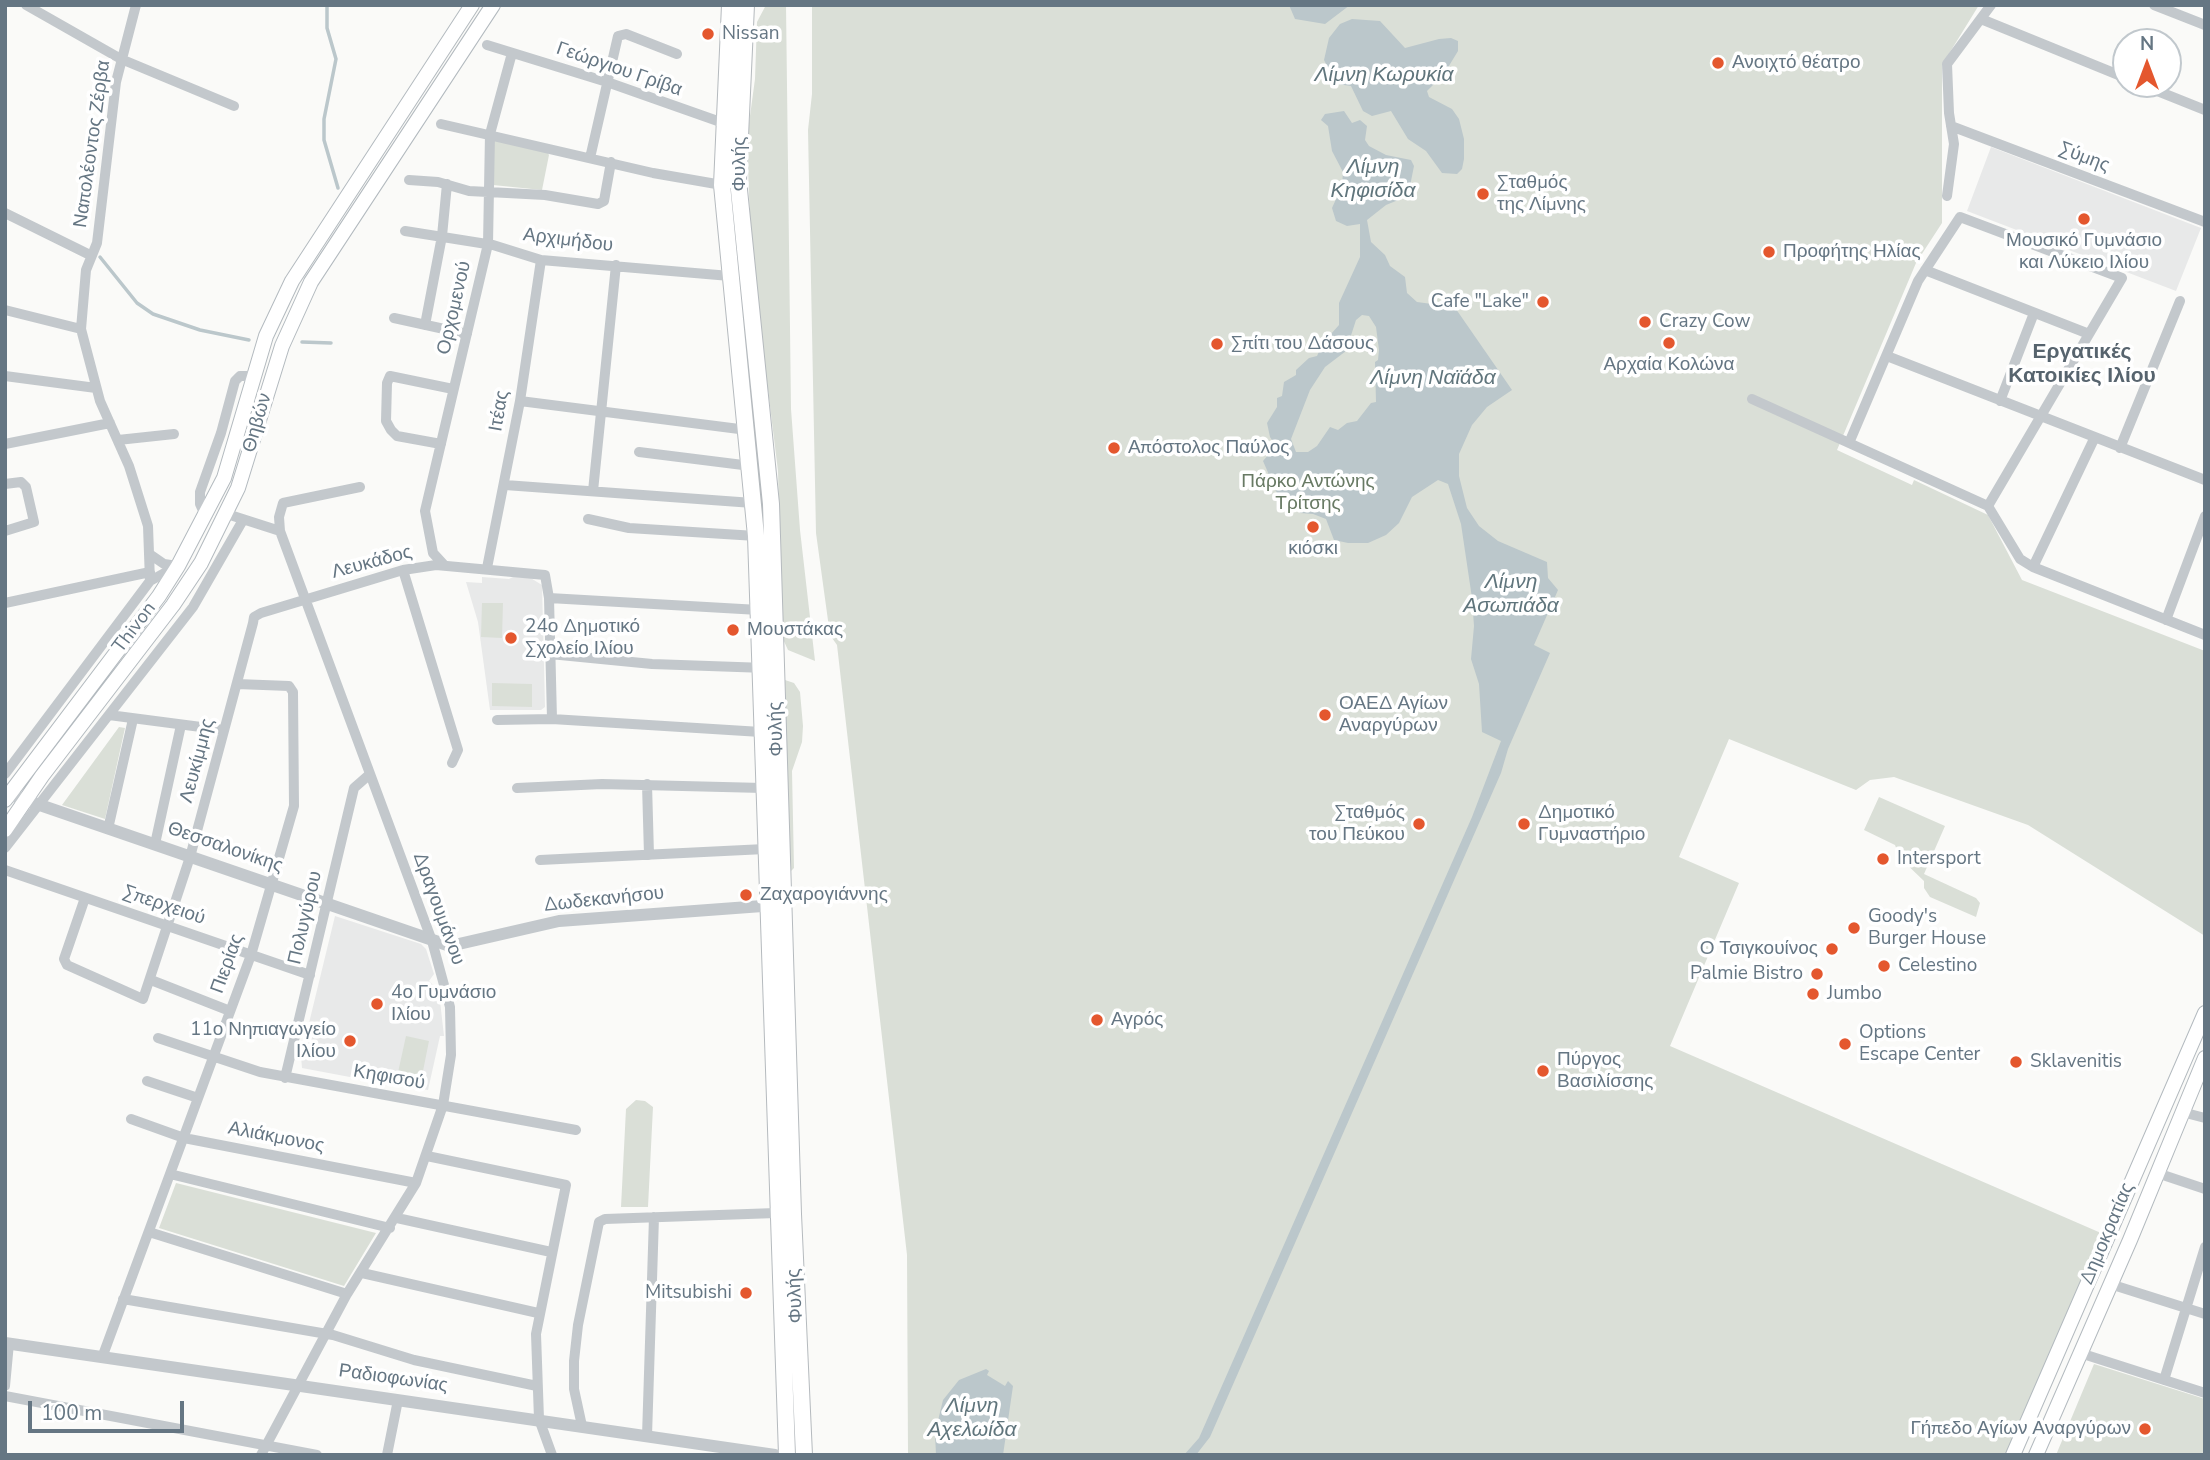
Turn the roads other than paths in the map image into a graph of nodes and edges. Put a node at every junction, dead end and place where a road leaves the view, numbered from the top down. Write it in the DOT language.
graph roads {
  1 [pos="26,5"];
  2 [pos="136,5"];
  3 [pos="472,5"];
  4 [pos="493,5"];
  5 [pos="730,5"];
  6 [pos="746,5"];
  7 [pos="755,5"];
  8 [pos="1991,5"];
  9 [pos="2154,5"];
  10 [pos="1981,19"];
  11 [pos="745,23"];
  12 [pos="2205,25"];
  13 [pos="487,45"];
  14 [pos="512,52"];
  15 [pos="677,54"];
  16 [pos="121,59"];
  17 [pos="2112,72"];
  18 [pos="607,82"];
  19 [pos="2175,98"];
  20 [pos="234,106"];
  21 [pos="2205,110"];
  22 [pos="441,124"];
  23 [pos="732,126"];
  24 [pos="1951,126"];
  25 [pos="490,134"];
  26 [pos="590,158"];
  27 [pos="611,162"];
  28 [pos="409,180"];
  29 [pos="447,184"];
  30 [pos="722,185"];
  31 [pos="489,192"];
  32 [pos="1947,196"];
  33 [pos="5,213"];
  34 [pos="2205,222"];
  35 [pos="405,231"];
  36 [pos="442,236"];
  37 [pos="488,244"];
  38 [pos="90,255"];
  39 [pos="541,260"];
  40 [pos="616,265"];
  41 [pos="1925,270"];
  42 [pos="730,276"];
  43 [pos="2180,302"];
  44 [pos="5,310"];
  45 [pos="2034,313"];
  46 [pos="394,318"];
  47 [pos="425,325"];
  48 [pos="81,329"];
  49 [pos="467,334"];
  50 [pos="2089,334"];
  51 [pos="1887,356"];
  52 [pos="5,376"];
  53 [pos="96,388"];
  54 [pos="453,389"];
  55 [pos="1752,399"];
  56 [pos="520,401"];
  57 [pos="2000,401"];
  58 [pos="601,411"];
  59 [pos="2039,416"];
  60 [pos="110,424"];
  61 [pos="747,430"];
  62 [pos="174,434"];
  63 [pos="2094,439"];
  64 [pos="118,440"];
  65 [pos="1849,443"];
  66 [pos="5,444"];
  67 [pos="441,444"];
  68 [pos="2120,448"];
  69 [pos="639,452"];
  70 [pos="751,466"];
  71 [pos="2205,480"];
  72 [pos="5,484"];
  73 [pos="505,485"];
  74 [pos="360,487"];
  75 [pos="593,491"];
  76 [pos="753,503"];
  77 [pos="1987,506"];
  78 [pos="227,514"];
  79 [pos="588,519"];
  80 [pos="243,520"];
  81 [pos="2204,523"];
  82 [pos="5,531"];
  83 [pos="280,531"];
  84 [pos="756,536"];
  85 [pos="151,555"];
  86 [pos="440,565"];
  87 [pos="178,566"];
  88 [pos="487,568"];
  89 [pos="2033,568"];
  90 [pos="403,570"];
  91 [pos="150,577"];
  92 [pos="548,598"];
  93 [pos="305,600"];
  94 [pos="5,603"];
  95 [pos="759,610"];
  96 [pos="254,617"];
  97 [pos="2166,620"];
  98 [pos="2205,635"];
  99 [pos="550,654"];
  100 [pos="768,668"];
  101 [pos="237,684"];
  102 [pos="109,715"];
  103 [pos="134,719"];
  104 [pos="552,719"];
  105 [pos="497,720"];
  106 [pos="181,725"];
  107 [pos="224,730"];
  108 [pos="761,732"];
  109 [pos="452,762"];
  110 [pos="370,774"];
  111 [pos="5,775"];
  112 [pos="647,784"];
  113 [pos="517,788"];
  114 [pos="763,788"];
  115 [pos="7,796"];
  116 [pos="31,803"];
  117 [pos="108,829"];
  118 [pos="5,830"];
  119 [pos="155,845"];
  120 [pos="5,848"];
  121 [pos="765,849"];
  122 [pos="649,855"];
  123 [pos="190,857"];
  124 [pos="540,860"];
  125 [pos="5,870"];
  126 [pos="273,884"];
  127 [pos="85,898"];
  128 [pos="328,903"];
  129 [pos="776,905"];
  130 [pos="168,925"];
  131 [pos="432,941"];
  132 [pos="251,955"];
  133 [pos="310,975"];
  134 [pos="151,980"];
  135 [pos="230,1011"];
  136 [pos="2205,1013"];
  137 [pos="158,1038"];
  138 [pos="212,1057"];
  139 [pos="2204,1059"];
  140 [pos="285,1077"];
  141 [pos="147,1081"];
  142 [pos="198,1098"];
  143 [pos="443,1105"];
  144 [pos="2182,1112"];
  145 [pos="2205,1118"];
  146 [pos="131,1119"];
  147 [pos="576,1130"];
  148 [pos="184,1138"];
  149 [pos="427,1156"];
  150 [pos="2157,1173"];
  151 [pos="170,1174"];
  152 [pos="416,1183"];
  153 [pos="2205,1189"];
  154 [pos="776,1213"];
  155 [pos="654,1217"];
  156 [pos="397,1218"];
  157 [pos="390,1228"];
  158 [pos="149,1231"];
  159 [pos="2205,1247"];
  160 [pos="551,1252"];
  161 [pos="362,1273"];
  162 [pos="2110,1284"];
  163 [pos="347,1294"];
  164 [pos="123,1299"];
  165 [pos="2186,1309"];
  166 [pos="538,1313"];
  167 [pos="2205,1314"];
  168 [pos="325,1334"];
  169 [pos="7,1343"];
  170 [pos="2080,1353"];
  171 [pos="103,1355"];
  172 [pos="2164,1380"];
  173 [pos="297,1385"];
  174 [pos="537,1386"];
  175 [pos="5,1387"];
  176 [pos="2205,1393"];
  177 [pos="5,1396"];
  178 [pos="398,1400"];
  179 [pos="540,1419"];
  180 [pos="582,1426"];
  181 [pos="648,1436"];
  182 [pos="264,1450"];
  183 [pos="317,1455"];
  184 [pos="387,1455"];
  185 [pos="552,1455"];
  186 [pos="775,1455"];
  187 [pos="787,1455"];
  188 [pos="804,1455"];
  189 [pos="2013,1455"];
  190 [pos="2036,1455"];
  1 -- 16 [label="street"];
  2 -- 16 [label="street, Ναπολέοντος Ζέρβα"];
  3 -- 87 [label="main road, Θηβών"];
  4 -- 78 [label="main road, Θηβών"];
  5 -- 23 [label="main road, Φυλής"];
  6 -- 11 [label="main road, Φυλής"];
  7 -- 11 [label="main road"];
  8 -- 10 [label="street"];
  9 -- 12 [label="street"];
  10 -- 17 [label="street"];
  10 -- 24 [label="street"];
  11 -- 23 [label="main road, Φυλής"];
  13 -- 14 [label="street, Γεώργιου Γρίβα"];
  14 -- 18 [label="street, Γεώργιου Γρίβα"];
  14 -- 25 [label="street, Ορχομενού"];
  15 -- 18 [label="street"];
  16 -- 20 [label="street"];
  16 -- 38 [label="street, Ναπολέοντος Ζέρβα"];
  18 -- 23 [label="street, Γεώργιου Γρίβα"];
  18 -- 26 [label="street"];
  19 -- 21 [label="street"];
  22 -- 25 [label="street"];
  23 -- 30 [label="main road, Φυλής"];
  23 -- 100 [label="main road, Φυλής"];
  24 -- 32 [label="street"];
  24 -- 34 [label="street, Σύμης"];
  25 -- 26 [label="street"];
  25 -- 31 [label="street, Ορχομενού"];
  26 -- 27 [label="street"];
  27 -- 30 [label="street"];
  27 -- 31 [label="street"];
  28 -- 29 [label="street"];
  29 -- 31 [label="street"];
  29 -- 36 [label="street"];
  30 -- 42 [label="main road, Φυλής"];
  31 -- 37 [label="street, Ορχομενού"];
  33 -- 38 [label="street"];
  35 -- 36 [label="street, Αρχιμήδου"];
  36 -- 37 [label="street, Αρχιμήδου"];
  36 -- 47 [label="street"];
  37 -- 39 [label="street, Αρχιμήδου"];
  37 -- 49 [label="street, Ορχομενού"];
  38 -- 48 [label="street, Ναπολέοντος Ζέρβα"];
  39 -- 40 [label="street, Αρχιμήδου"];
  39 -- 56 [label="street, Ιτέας"];
  40 -- 42 [label="street, Αρχιμήδου"];
  40 -- 58 [label="street"];
  41 -- 45 [label="street"];
  41 -- 50 [label="street"];
  41 -- 51 [label="street"];
  42 -- 61 [label="main road, Φυλής"];
  43 -- 68 [label="street"];
  44 -- 48 [label="street"];
  45 -- 50 [label="street"];
  45 -- 57 [label="street"];
  46 -- 47 [label="street"];
  47 -- 49 [label="street"];
  48 -- 53 [label="street"];
  49 -- 54 [label="street, Ορχομενού"];
  50 -- 59 [label="street"];
  51 -- 57 [label="street"];
  51 -- 65 [label="street"];
  52 -- 53 [label="street"];
  53 -- 60 [label="street"];
  54 -- 67 [label="street, Ορχομενού"];
  54 -- 67 [label="street"];
  55 -- 65 [label="street"];
  56 -- 58 [label="street"];
  56 -- 73 [label="street, Ιτέας"];
  57 -- 59 [label="street"];
  58 -- 61 [label="street"];
  58 -- 75 [label="street"];
  59 -- 63 [label="street"];
  59 -- 77 [label="street"];
  60 -- 64 [label="street"];
  60 -- 66 [label="street"];
  61 -- 70 [label="main road, Φυλής"];
  62 -- 64 [label="street"];
  63 -- 68 [label="street"];
  63 -- 89 [label="street"];
  64 -- 85 [label="street"];
  65 -- 77 [label="street"];
  67 -- 86 [label="street, Ορχομενού"];
  68 -- 71 [label="street"];
  69 -- 70 [label="street"];
  70 -- 76 [label="main road, Φυλής"];
  72 -- 82 [label="street"];
  73 -- 75 [label="street"];
  73 -- 88 [label="street, Ιτέας"];
  74 -- 83 [label="street"];
  75 -- 76 [label="street"];
  76 -- 84 [label="main road, Φυλής"];
  77 -- 89 [label="street"];
  78 -- 80 [label="street"];
  78 -- 116 [label="main road, Θηβών"];
  79 -- 84 [label="street"];
  80 -- 83 [label="street"];
  80 -- 102 [label="street"];
  81 -- 97 [label="street"];
  83 -- 93 [label="street, Δραγουμάνου"];
  84 -- 95 [label="main road, Φυλής"];
  85 -- 87 [label="street"];
  85 -- 91 [label="street"];
  86 -- 88 [label="street, Λευκάδος"];
  86 -- 90 [label="street, Λευκάδος"];
  87 -- 91 [label="street"];
  87 -- 115 [label="main road, Θηβών"];
  88 -- 92 [label="street, Λευκάδος"];
  89 -- 97 [label="street"];
  90 -- 93 [label="street, Λευκάδος"];
  90 -- 109 [label="street"];
  91 -- 94 [label="street"];
  91 -- 111 [label="street"];
  92 -- 95 [label="street"];
  92 -- 99 [label="street"];
  93 -- 96 [label="street, Λευκάδος"];
  93 -- 110 [label="street, Δραγουμάνου"];
  95 -- 100 [label="main road, Φυλής"];
  96 -- 101 [label="street, Λευκίμμης"];
  97 -- 98 [label="street"];
  99 -- 100 [label="street"];
  99 -- 104 [label="street"];
  100 -- 108 [label="main road, Φυλής"];
  100 -- 129 [label="main road, Φυλής"];
  101 -- 107 [label="street, Λευκίμμης"];
  101 -- 126 [label="street, Πιερίας"];
  102 -- 103 [label="street"];
  102 -- 116 [label="street"];
  103 -- 106 [label="street"];
  103 -- 117 [label="street"];
  104 -- 105 [label="street"];
  104 -- 108 [label="street"];
  106 -- 107 [label="street"];
  106 -- 119 [label="street"];
  107 -- 123 [label="street, Λευκίμμης"];
  108 -- 114 [label="main road, Φυλής"];
  110 -- 128 [label="street, Πολυγύρου"];
  110 -- 131 [label="street, Δραγουμάνου"];
  112 -- 113 [label="street"];
  112 -- 114 [label="street"];
  112 -- 122 [label="street"];
  114 -- 121 [label="main road, Φυλής"];
  115 -- 116 [label="street, Θεσσαλονίκης"];
  116 -- 117 [label="street, Θεσσαλονίκης"];
  116 -- 118 [label="main road, Θηβών"];
  116 -- 120 [label="street"];
  117 -- 119 [label="street, Θεσσαλονίκης"];
  119 -- 123 [label="street, Θεσσαλονίκης"];
  121 -- 122 [label="street"];
  121 -- 129 [label="main road, Φυλής"];
  122 -- 124 [label="street"];
  123 -- 126 [label="street, Θεσσαλονίκης"];
  123 -- 130 [label="street, Λευκίμμης"];
  125 -- 127 [label="street, Σπερχειού"];
  126 -- 128 [label="street, Θεσσαλονίκης"];
  126 -- 132 [label="street, Πιερίας"];
  127 -- 130 [label="street, Σπερχειού"];
  127 -- 134 [label="street, Λευκίμμης"];
  128 -- 131 [label="street, Θεσσαλονίκης"];
  128 -- 133 [label="street, Πολυγύρου"];
  129 -- 131 [label="street, Δωδεκανήσου"];
  129 -- 154 [label="main road, Φυλής"];
  129 -- 188 [label="main road, Φυλής"];
  130 -- 132 [label="street, Σπερχειού"];
  130 -- 134 [label="street, Λευκίμμης"];
  131 -- 143 [label="street, Δραγουμάνου"];
  132 -- 133 [label="street, Σπερχειού"];
  132 -- 135 [label="street, Πιερίας"];
  133 -- 140 [label="street, Πολυγύρου"];
  134 -- 135 [label="street"];
  135 -- 138 [label="street, Πιερίας"];
  136 -- 189 [label="main road, Δημοκρατίας"];
  137 -- 138 [label="street, Κηφισού"];
  138 -- 140 [label="street, Κηφισού"];
  138 -- 142 [label="street, Πιερίας"];
  139 -- 144 [label="main road, Δημοκρατίας"];
  140 -- 143 [label="street, Κηφισού"];
  141 -- 142 [label="street"];
  142 -- 148 [label="street, Πιερίας"];
  143 -- 147 [label="street, Κηφισού"];
  143 -- 149 [label="street, Δραγουμάνου"];
  144 -- 145 [label="street"];
  144 -- 150 [label="main road, Δημοκρατίας"];
  146 -- 148 [label="street, Αλιάκμονος"];
  148 -- 151 [label="street, Πιερίας"];
  148 -- 152 [label="street, Αλιάκμονος"];
  149 -- 152 [label="street, Δραγουμάνου"];
  149 -- 160 [label="street"];
  150 -- 153 [label="street"];
  150 -- 162 [label="main road, Δημοκρατίας"];
  151 -- 157 [label="street"];
  151 -- 158 [label="street, Πιερίας"];
  152 -- 156 [label="street, Δραγουμάνου"];
  154 -- 155 [label="street"];
  154 -- 187 [label="main road, Φυλής"];
  155 -- 180 [label="street"];
  155 -- 181 [label="street"];
  156 -- 157 [label="street, Δραγουμάνου"];
  156 -- 160 [label="street"];
  157 -- 161 [label="street, Δραγουμάνου"];
  158 -- 163 [label="street"];
  158 -- 164 [label="street, Πιερίας"];
  159 -- 165 [label="street"];
  160 -- 166 [label="street"];
  161 -- 163 [label="street, Δραγουμάνου"];
  161 -- 166 [label="street"];
  162 -- 165 [label="street"];
  162 -- 170 [label="main road, Δημοκρατίας"];
  163 -- 168 [label="street, Δραγουμάνου"];
  164 -- 168 [label="street"];
  164 -- 171 [label="street, Πιερίας"];
  165 -- 167 [label="street"];
  165 -- 172 [label="street"];
  166 -- 174 [label="street"];
  168 -- 173 [label="street, Δραγουμάνου"];
  168 -- 174 [label="street"];
  169 -- 171 [label="street, Ραδιοφωνίας"];
  169 -- 175 [label="street"];
  170 -- 172 [label="street"];
  170 -- 190 [label="main road, Δημοκρατίας"];
  171 -- 173 [label="street, Ραδιοφωνίας"];
  172 -- 176 [label="street"];
  173 -- 178 [label="street, Ραδιοφωνίας"];
  173 -- 182 [label="street, Δραγουμάνου"];
  174 -- 179 [label="street"];
  177 -- 182 [label="street"];
  178 -- 179 [label="street, Ραδιοφωνίας"];
  178 -- 184 [label="street"];
  179 -- 180 [label="street, Ραδιοφωνίας"];
  179 -- 185 [label="street"];
  180 -- 181 [label="street, Ραδιοφωνίας"];
  181 -- 186 [label="street, Ραδιοφωνίας"];
  182 -- 183 [label="street"];
}
